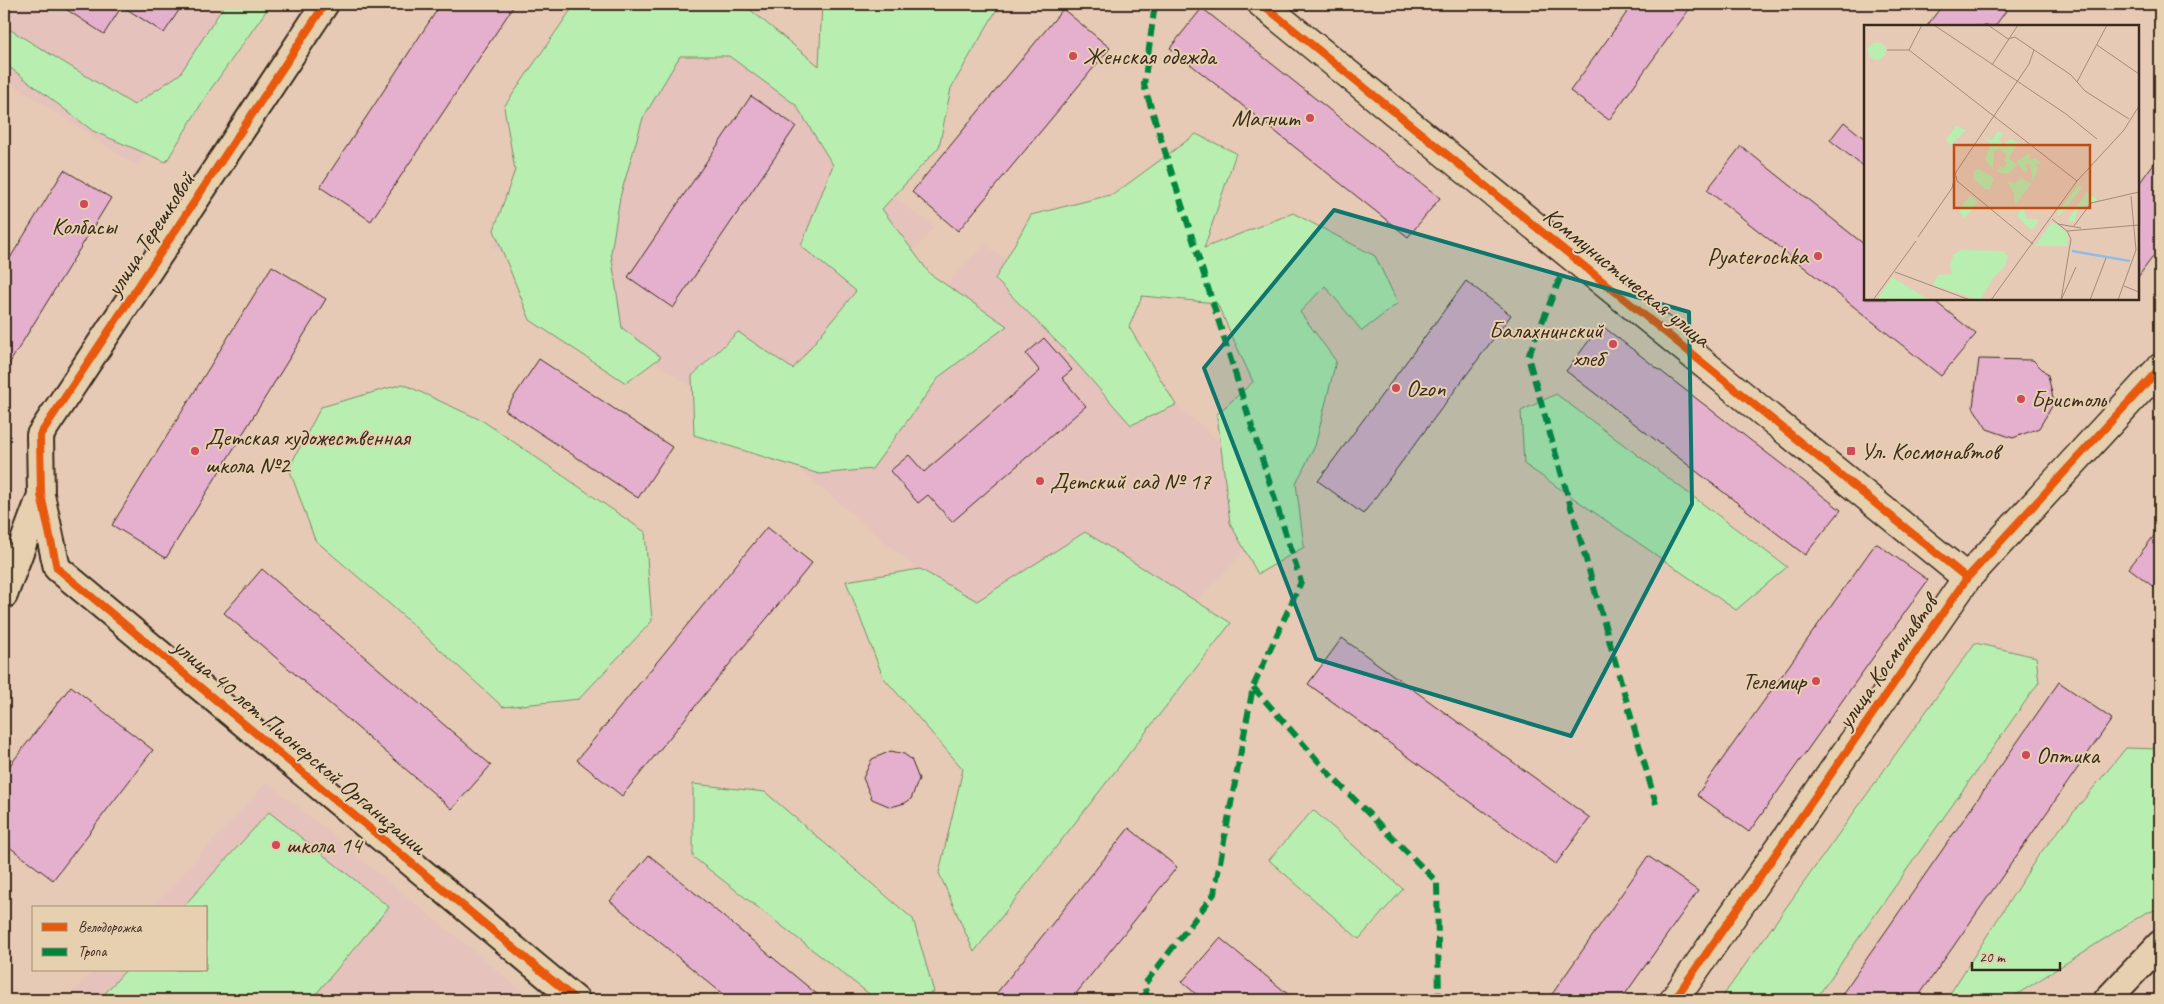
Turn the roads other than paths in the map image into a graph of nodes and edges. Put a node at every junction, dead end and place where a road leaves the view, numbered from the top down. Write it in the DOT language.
graph roads {
  1 [pos="325,4"];
  2 [pos="1262,4"];
  3 [pos="2160,368"];
  4 [pos="41,495"];
  5 [pos="1968,578"];
  6 [pos="4,595"];
  7 [pos="2160,944"];
  8 [pos="576,1000"];
  9 [pos="1674,1000"];
  10 [pos="2107,1000"];
  1 -- 4 [label="street, улица Терешковой"];
  2 -- 5 [label="street, Коммунистическая улица"];
  3 -- 5 [label="street, улица Космонавтов"];
  4 -- 6 [label="street"];
  4 -- 8 [label="street, улица 40 лет Пионерской Организации"];
  5 -- 9 [label="street, улица Космонавтов"];
  7 -- 10 [label="street"];
}
